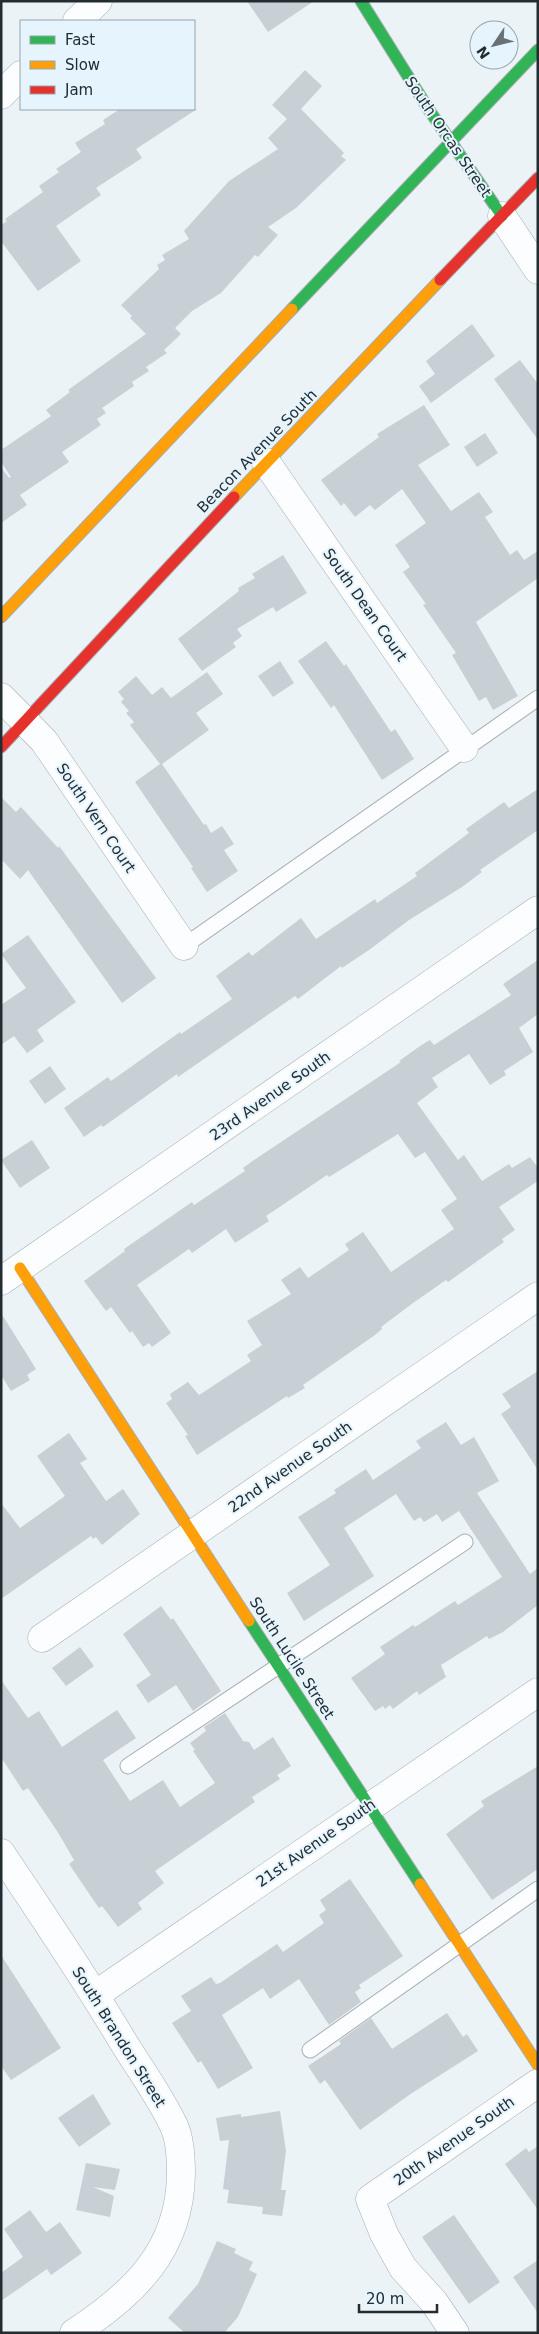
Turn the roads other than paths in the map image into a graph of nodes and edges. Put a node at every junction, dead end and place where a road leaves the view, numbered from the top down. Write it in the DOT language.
graph roads {
  1 [pos="98,1"];
  2 [pos="361,1"];
  3 [pos="78,20"];
  4 [pos="538,50"];
  5 [pos="20,76"];
  6 [pos="1,95"];
  7 [pos="450,142"];
  8 [pos="538,178"];
  9 [pos="502,216"];
  10 [pos="538,270"];
  11 [pos="266,462"];
  12 [pos="1,617"];
  13 [pos="1,697"];
  14 [pos="538,698"];
  15 [pos="25,722"];
  16 [pos="1,747"];
  17 [pos="464,748"];
  18 [pos="538,910"];
  19 [pos="184,946"];
  20 [pos="11,1274"];
  21 [pos="538,1296"];
  22 [pos="193,1533"];
  23 [pos="465,1542"];
  24 [pos="42,1638"];
  25 [pos="278,1665"];
  26 [pos="538,1692"];
  27 [pos="128,1766"];
  28 [pos="369,1806"];
  29 [pos="1,1853"];
  30 [pos="538,1889"];
  31 [pos="459,1944"];
  32 [pos="95,1995"];
  33 [pos="310,2050"];
  34 [pos="538,2065"];
  35 [pos="538,2083"];
  36 [pos="74,2333"];
  37 [pos="455,2333"];
  1 -- 3 [label="street"];
  2 -- 7 [label="main road, South Orcas Street"];
  4 -- 7 [label="main road"];
  5 -- 6 [label="street"];
  7 -- 9 [label="main road, South Orcas Street"];
  7 -- 12 [label="main road"];
  8 -- 9 [label="main road, Beacon Avenue South"];
  9 -- 10 [label="street, South Orcas Street"];
  9 -- 11 [label="main road, Beacon Avenue South"];
  11 -- 15 [label="main road, Beacon Avenue South"];
  11 -- 17 [label="street, South Dean Court"];
  13 -- 15 [label="street, South Vern Court"];
  14 -- 17 [label="lane"];
  15 -- 16 [label="main road, Beacon Avenue South"];
  15 -- 19 [label="street, South Vern Court"];
  17 -- 19 [label="lane"];
  18 -- 20 [label="street, 23rd Avenue South"];
  20 -- 22 [label="main road, South Lucile Street"];
  21 -- 22 [label="street, 22nd Avenue South"];
  22 -- 24 [label="street, 22nd Avenue South"];
  22 -- 25 [label="main road, South Lucile Street"];
  23 -- 25 [label="lane"];
  25 -- 27 [label="lane"];
  25 -- 28 [label="main road, South Lucile Street"];
  26 -- 28 [label="street, 21st Avenue South"];
  28 -- 31 [label="main road, South Lucile Street"];
  28 -- 32 [label="street, 21st Avenue South"];
  29 -- 32 [label="street, South Brandon Street"];
  30 -- 31 [label="lane"];
  31 -- 33 [label="lane"];
  31 -- 34 [label="main road, South Lucile Street"];
  32 -- 36 [label="street, South Brandon Street"];
  35 -- 37 [label="street, 20th Avenue South"];
}
